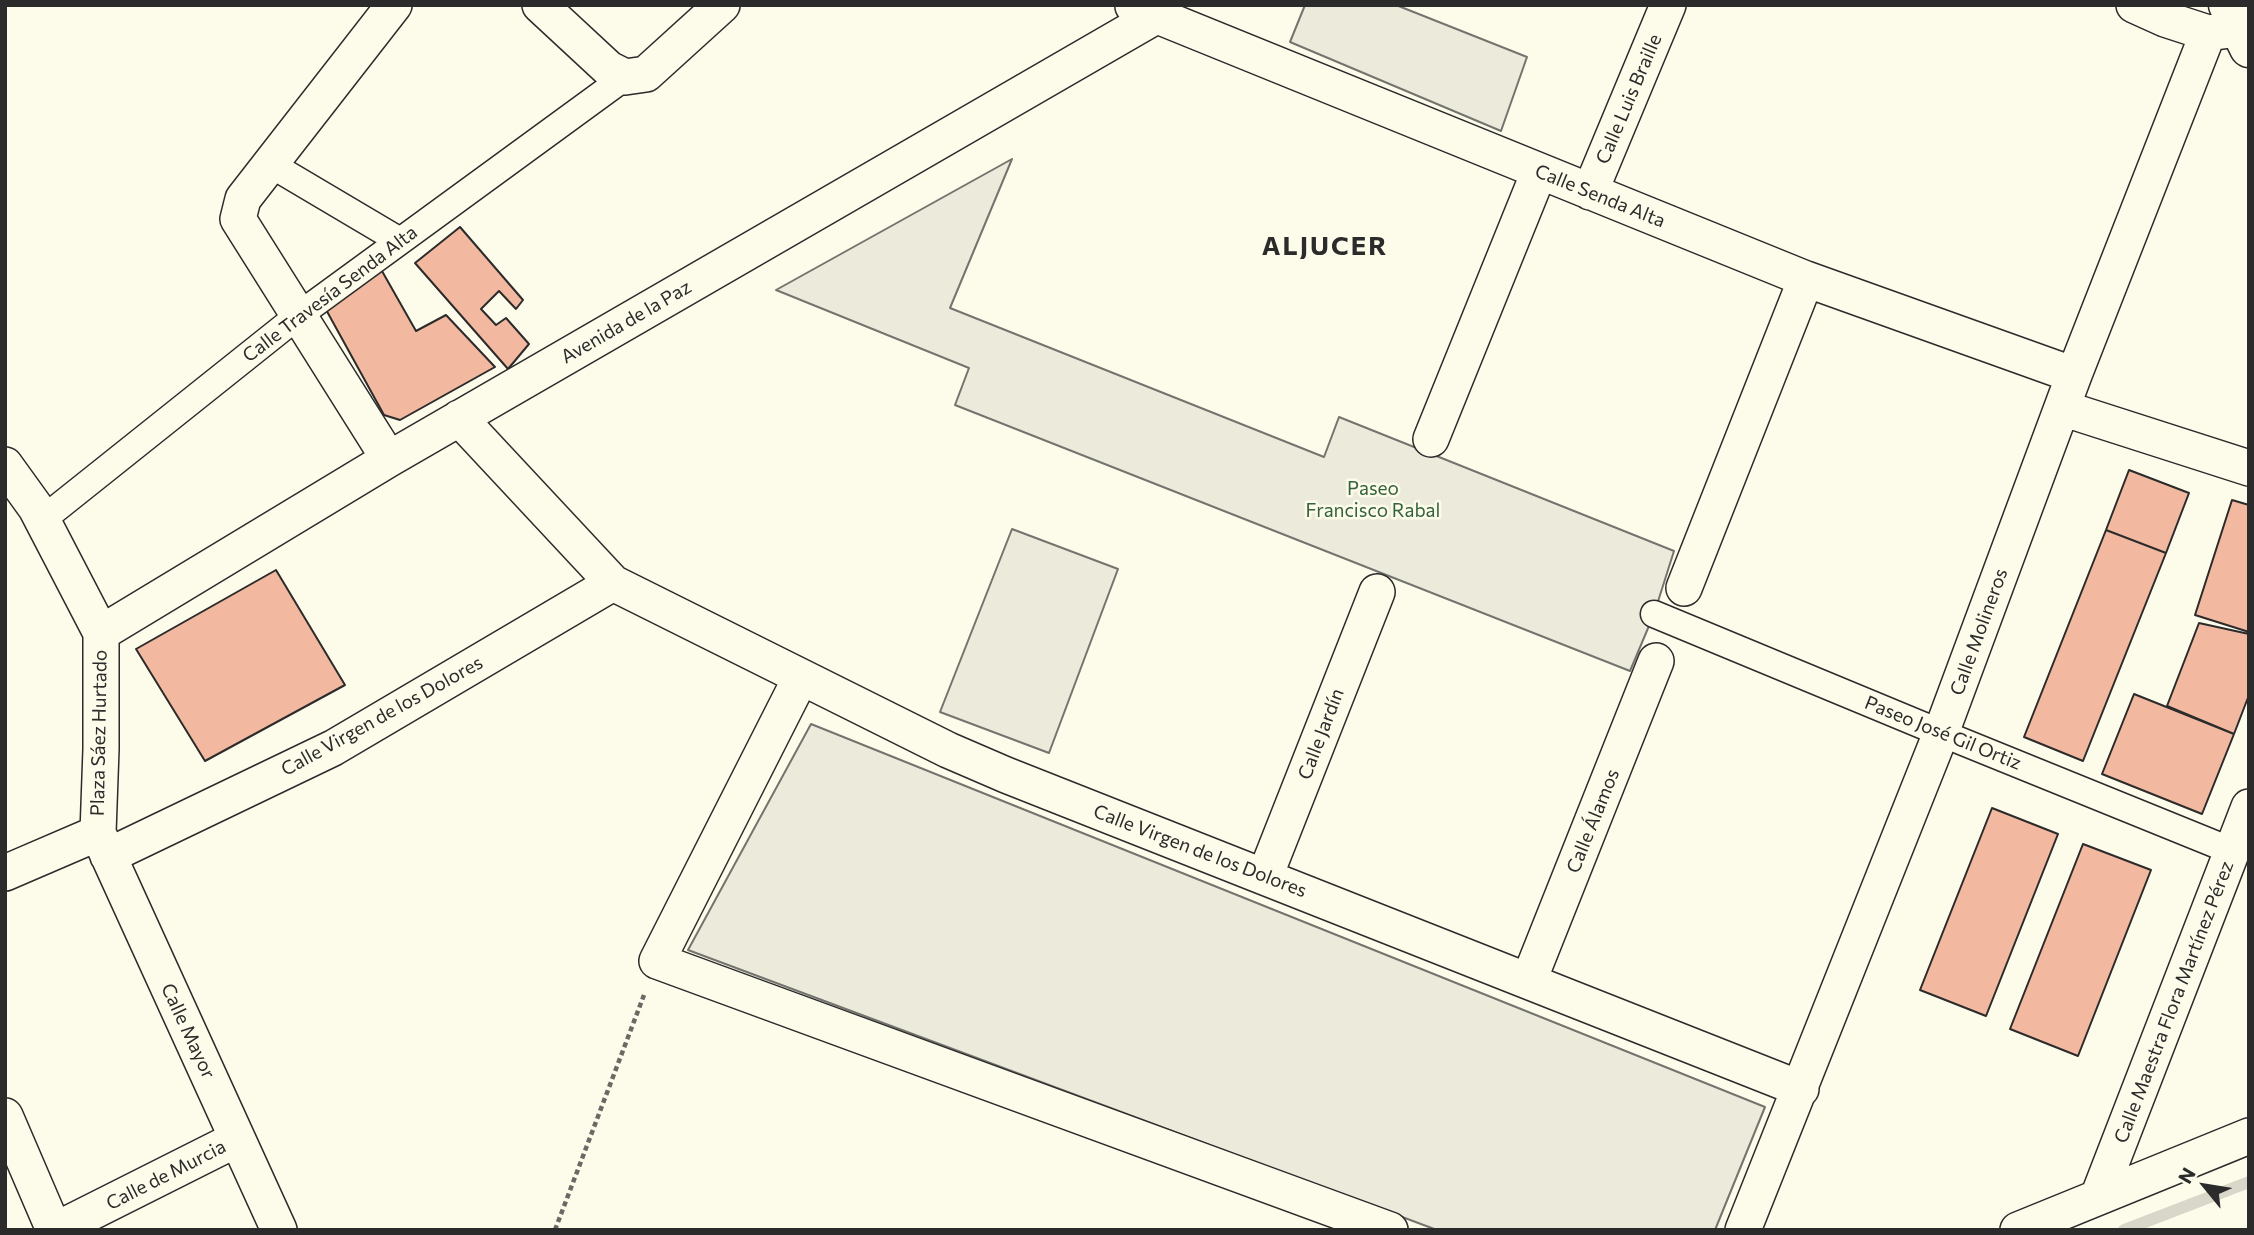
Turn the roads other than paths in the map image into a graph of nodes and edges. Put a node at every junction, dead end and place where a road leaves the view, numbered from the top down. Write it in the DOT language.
graph roads {
  1 [pos="394,5"];
  2 [pos="540,5"];
  3 [pos="722,5"];
  4 [pos="1668,5"];
  5 [pos="2134,5"];
  6 [pos="1148,9"];
  7 [pos="2231,29"];
  8 [pos="625,77"];
  9 [pos="270,164"];
  10 [pos="1539,172"];
  11 [pos="1590,192"];
  12 [pos="400,241"];
  13 [pos="1806,279"];
  14 [pos="299,315"];
  15 [pos="2074,375"];
  16 [pos="2062,408"];
  17 [pos="459,418"];
  18 [pos="1431,439"];
  19 [pos="389,459"];
  20 [pos="5,465"];
  21 [pos="2249,468"];
  22 [pos="42,520"];
  23 [pos="613,583"];
  24 [pos="1684,588"];
  25 [pos="1377,592"];
  26 [pos="1654,614"];
  27 [pos="101,633"];
  28 [pos="1656,661"];
  29 [pos="802,677"];
  30 [pos="1941,733"];
  31 [pos="2249,807"];
  32 [pos="103,845"];
  33 [pos="2232,851"];
  34 [pos="5,873"];
  35 [pos="1265,876"];
  36 [pos="1529,981"];
  37 [pos="1801,1088"];
  38 [pos="5,1116"];
  39 [pos="2249,1136"];
  40 [pos="237,1139"];
  41 [pos="2098,1197"];
  42 [pos="55,1230"];
  43 [pos="279,1230"];
  44 [pos="1390,1230"];
  45 [pos="1743,1230"];
  46 [pos="2018,1230"];
  1 -- 9 [label="street"];
  2 -- 8 [label="street"];
  3 -- 8 [label="street"];
  4 -- 11 [label="street, Calle Luis Braille"];
  5 -- 7 [label="street"];
  6 -- 10 [label="street, Calle Senda Alta"];
  6 -- 17 [label="street, Avenida de la Paz"];
  7 -- 15 [label="street, Calle Molineros"];
  8 -- 12 [label="street, Calle Travesía Senda Alta"];
  9 -- 12 [label="street"];
  9 -- 14 [label="street"];
  10 -- 11 [label="street, Calle Senda Alta"];
  10 -- 18 [label="street"];
  11 -- 13 [label="street, Calle Senda Alta"];
  12 -- 14 [label="street, Calle Travesía Senda Alta"];
  13 -- 15 [label="street, Calle Senda Alta"];
  13 -- 24 [label="street"];
  14 -- 19 [label="street"];
  14 -- 22 [label="street, Calle Travesía Senda Alta"];
  15 -- 16 [label="street, Calle Molineros"];
  16 -- 21 [label="street"];
  16 -- 30 [label="street, Calle Molineros"];
  17 -- 19 [label="street, Avenida de la Paz"];
  17 -- 23 [label="street, Calle Virgen de los Dolores"];
  19 -- 27 [label="street, Avenida de la Paz"];
  20 -- 22 [label="street"];
  22 -- 27 [label="street"];
  23 -- 29 [label="street, Calle Virgen de los Dolores"];
  23 -- 32 [label="street, Calle Virgen de los Dolores"];
  25 -- 35 [label="street, Calle Jardín"];
  26 -- 30 [label="street, Paseo José Gil Ortiz"];
  27 -- 32 [label="street, Plaza Sáez Hurtado"];
  28 -- 36 [label="street, Calle Álamos"];
  29 -- 35 [label="street, Calle Virgen de los Dolores"];
  29 -- 44 [label="street"];
  30 -- 33 [label="street, Paseo José Gil Ortiz"];
  30 -- 37 [label="street, Calle Molineros"];
  31 -- 33 [label="street, Calle Maestra Flora Martínez Pérez"];
  32 -- 34 [label="street, Calle Virgen de los Dolores"];
  32 -- 40 [label="street, Calle Mayor"];
  33 -- 41 [label="street, Calle Maestra Flora Martínez Pérez"];
  35 -- 36 [label="street, Calle Virgen de los Dolores"];
  36 -- 37 [label="street, Calle Virgen de los Dolores"];
  37 -- 45 [label="street, Calle Molineros"];
  38 -- 42 [label="street"];
  39 -- 41 [label="street"];
  40 -- 42 [label="street, Calle de Murcia"];
  40 -- 43 [label="street, Calle Mayor"];
  41 -- 46 [label="street"];
}
